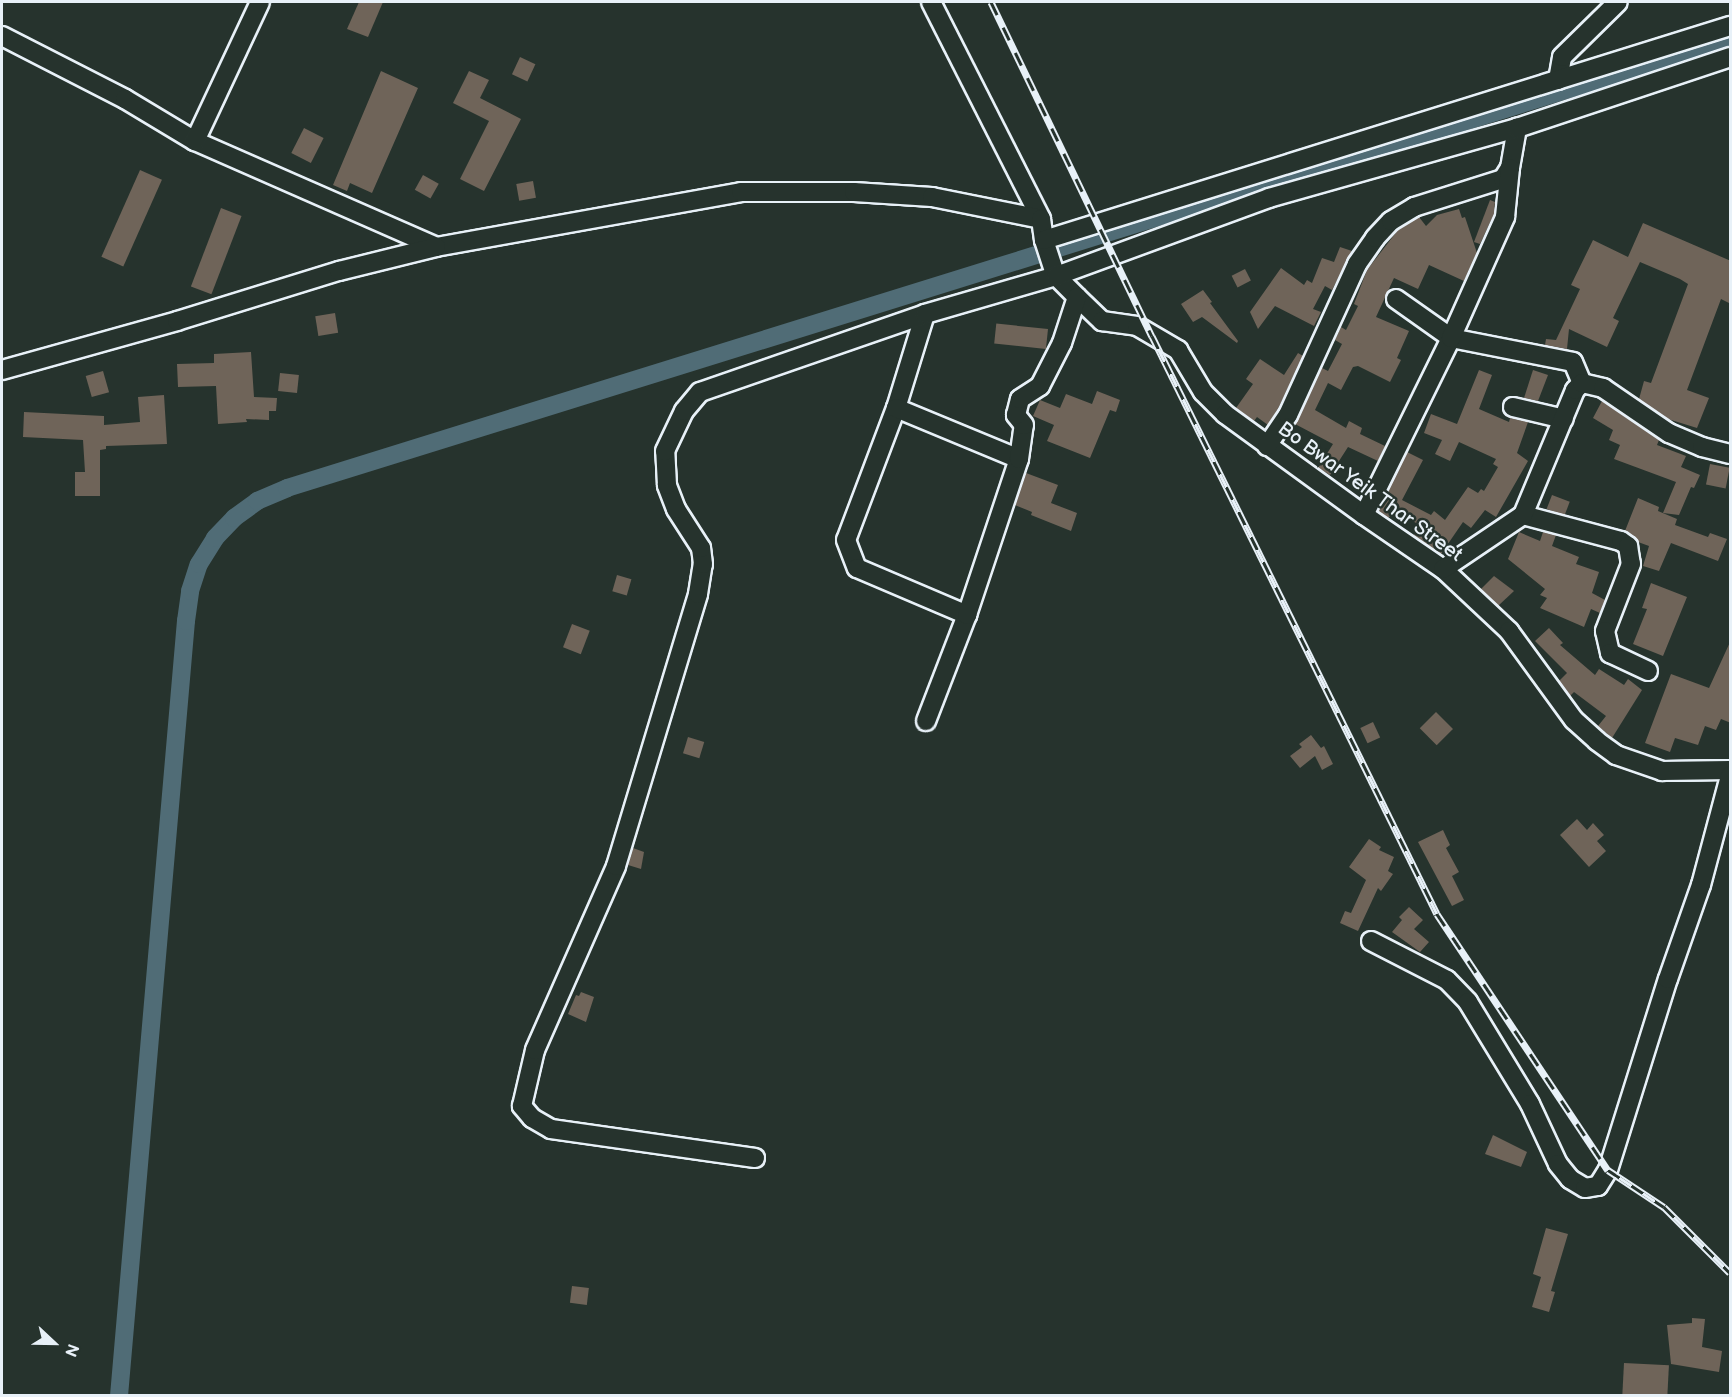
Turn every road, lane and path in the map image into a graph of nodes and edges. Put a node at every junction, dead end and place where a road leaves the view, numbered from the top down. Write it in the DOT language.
graph roads {
  1 [pos="260,2"];
  2 [pos="931,2"];
  3 [pos="1618,2"];
  4 [pos="1731,26"];
  5 [pos="2,36"];
  6 [pos="1731,57"];
  7 [pos="1558,80"];
  8 [pos="1530,105"];
  9 [pos="1517,128"];
  10 [pos="195,141"];
  11 [pos="1510,168"];
  12 [pos="1041,219"];
  13 [pos="1044,240"];
  14 [pos="436,247"];
  15 [pos="1054,269"];
  16 [pos="1077,297"];
  17 [pos="1396,299"];
  18 [pos="925,314"];
  19 [pos="1451,338"];
  20 [pos="2,370"];
  21 [pos="1582,383"];
  22 [pos="1513,407"];
  23 [pos="896,408"];
  24 [pos="1564,419"];
  25 [pos="1267,446"];
  26 [pos="1731,454"];
  27 [pos="1019,459"];
  28 [pos="1364,515"];
  29 [pos="1523,515"];
  30 [pos="1443,569"];
  31 [pos="967,615"];
  32 [pos="1648,671"];
  33 [pos="926,721"];
  34 [pos="1731,770"];
  35 [pos="1731,776"];
  36 [pos="1371,941"];
  37 [pos="755,1158"];
  1 -- 10 [label="street"];
  2 -- 12 [label="street"];
  3 -- 7 [label="street"];
  4 -- 7 [label="street"];
  5 -- 10 [label="street"];
  6 -- 8 [label="street"];
  7 -- 8 [label="street"];
  8 -- 9 [label="street"];
  8 -- 13 [label="street"];
  9 -- 11 [label="street"];
  9 -- 15 [label="street"];
  10 -- 14 [label="street"];
  11 -- 19 [label="street"];
  11 -- 25 [label="street"];
  12 -- 13 [label="street"];
  12 -- 14 [label="street"];
  13 -- 15 [label="street"];
  14 -- 20 [label="street"];
  15 -- 16 [label="street, Bo Bwar Yeik Thar Street"];
  15 -- 18 [label="street"];
  16 -- 25 [label="street, Bo Bwar Yeik Thar Street"];
  16 -- 27 [label="street"];
  17 -- 19 [label="street"];
  18 -- 23 [label="street"];
  18 -- 37 [label="street"];
  19 -- 21 [label="street"];
  19 -- 28 [label="street"];
  21 -- 24 [label="street"];
  21 -- 26 [label="street"];
  22 -- 24 [label="street"];
  23 -- 27 [label="street"];
  23 -- 31 [label="street"];
  24 -- 29 [label="street"];
  25 -- 28 [label="street, Bo Bwar Yeik Thar Street"];
  27 -- 31 [label="street"];
  28 -- 30 [label="street, Bo Bwar Yeik Thar Street"];
  29 -- 30 [label="street"];
  29 -- 32 [label="street"];
  30 -- 34 [label="street, Bo Bwar Yeik Thar Street"];
  31 -- 33 [label="street"];
  35 -- 36 [label="street"];
}
